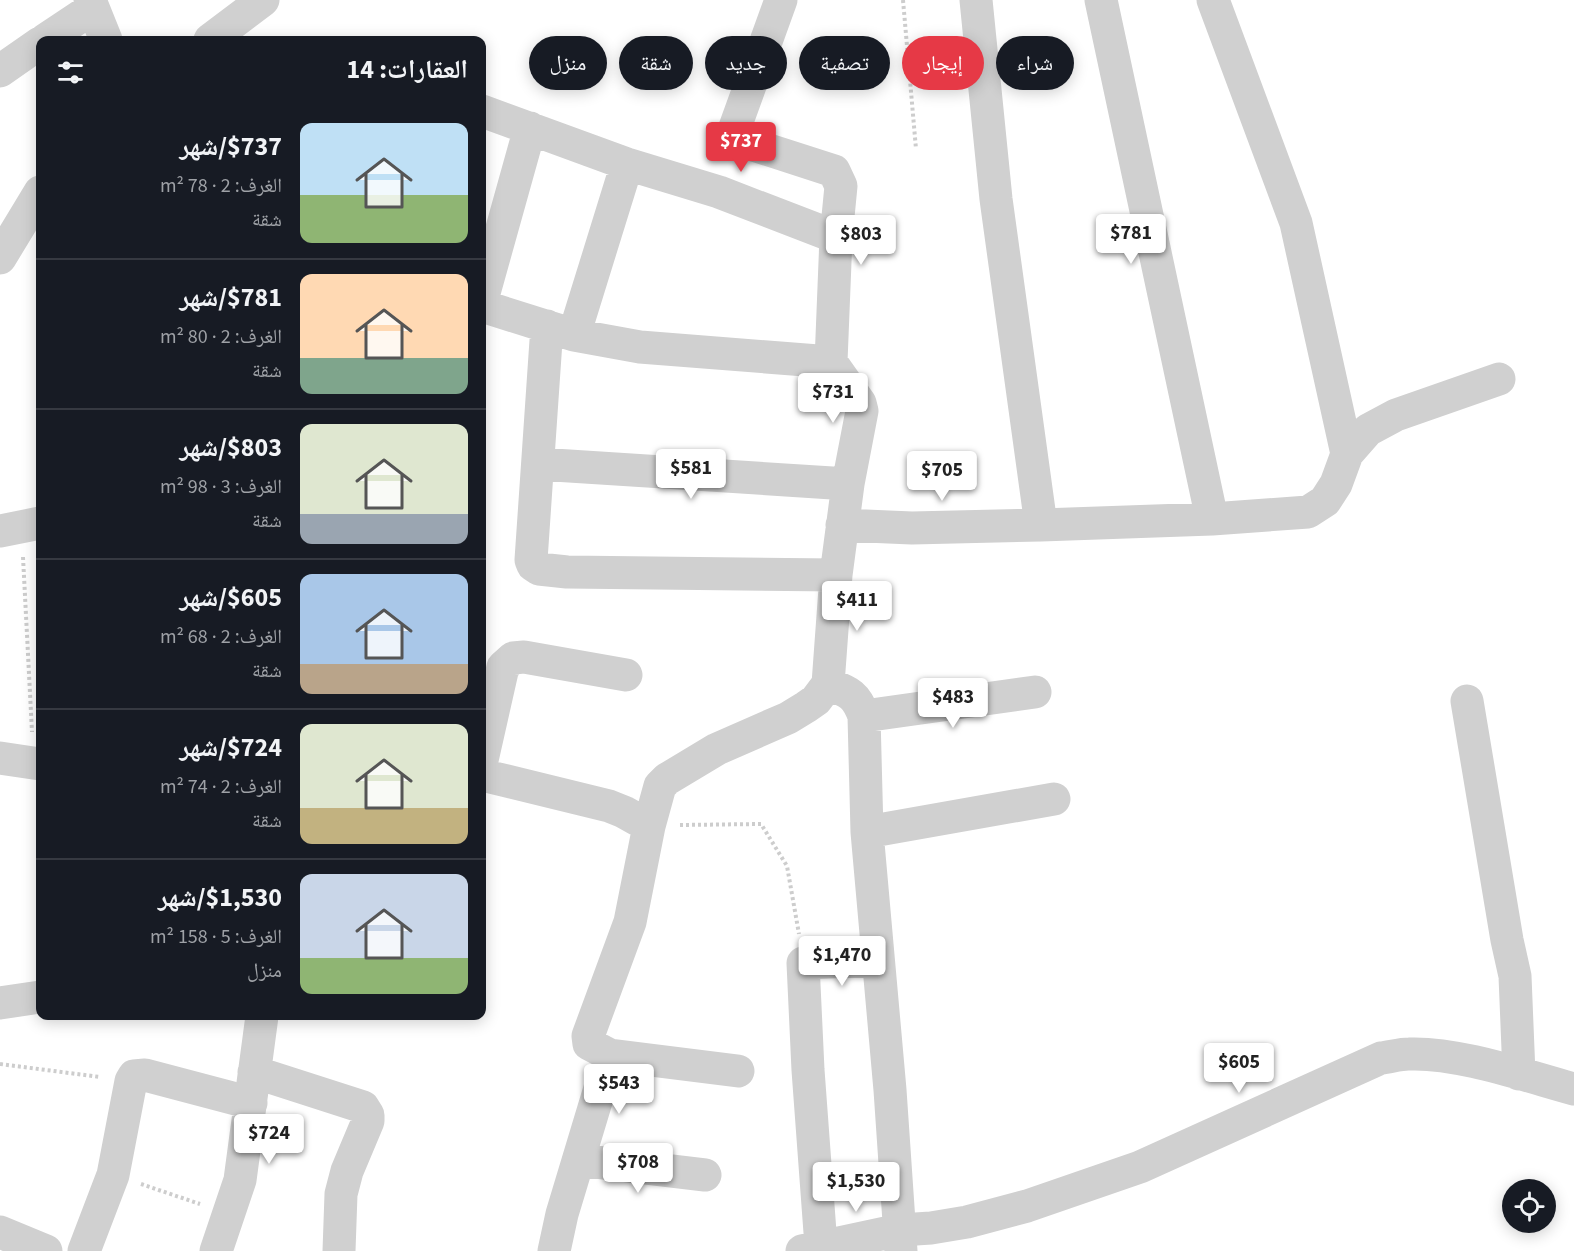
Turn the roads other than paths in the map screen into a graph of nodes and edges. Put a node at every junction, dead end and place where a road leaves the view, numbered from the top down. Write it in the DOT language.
graph roads {
  1 [pos="263,0"];
  2 [pos="782,0"];
  3 [pos="976,0"];
  4 [pos="1101,0"];
  5 [pos="1213,0"];
  6 [pos="91,4"];
  7 [pos="50,36"];
  8 [pos="104,36"];
  9 [pos="215,36"];
  10 [pos="36,46"];
  11 [pos="0,71"];
  12 [pos="486,112"];
  13 [pos="530,128"];
  14 [pos="627,164"];
  15 [pos="36,204"];
  16 [pos="836,237"];
  17 [pos="0,258"];
  18 [pos="486,286"];
  19 [pos="486,307"];
  20 [pos="560,331"];
  21 [pos="831,362"];
  22 [pos="1499,379"];
  23 [pos="1347,454"];
  24 [pos="538,464"];
  25 [pos="848,484"];
  26 [pos="1212,519"];
  27 [pos="842,525"];
  28 [pos="1041,525"];
  29 [pos="836,575"];
  30 [pos="626,675"];
  31 [pos="828,684"];
  32 [pos="1035,692"];
  33 [pos="1467,701"];
  34 [pos="864,716"];
  35 [pos="486,742"];
  36 [pos="0,758"];
  37 [pos="36,764"];
  38 [pos="486,776"];
  39 [pos="1054,799"];
  40 [pos="649,826"];
  41 [pos="867,832"];
  42 [pos="879,960"];
  43 [pos="36,998"];
  44 [pos="0,1003"];
  45 [pos="261,1020"];
  46 [pos="610,1055"];
  47 [pos="738,1071"];
  48 [pos="1519,1074"];
  49 [pos="252,1088"];
  50 [pos="1574,1089"];
  51 [pos="579,1160"];
  52 [pos="705,1175"];
  53 [pos="0,1233"];
  54 [pos="901,1240"];
  55 [pos="812,1248"];
  56 [pos="38,1249"];
  57 [pos="84,1251"];
  58 [pos="216,1251"];
  59 [pos="339,1251"];
  60 [pos="554,1251"];
  1 -- 9 [label="street"];
  2 -- 16 [label="street"];
  3 -- 28 [label="street"];
  4 -- 26 [label="street"];
  5 -- 23 [label="street"];
  6 -- 7 [label="street"];
  6 -- 8 [label="street"];
  10 -- 11 [label="street"];
  12 -- 13 [label="street"];
  13 -- 14 [label="street"];
  13 -- 18 [label="street"];
  14 -- 16 [label="street"];
  14 -- 20 [label="street"];
  15 -- 17 [label="street"];
  16 -- 21 [label="street"];
  19 -- 20 [label="street"];
  20 -- 21 [label="street"];
  20 -- 24 [label="street"];
  21 -- 25 [label="street"];
  22 -- 23 [label="street"];
  23 -- 26 [label="street"];
  24 -- 25 [label="street"];
  24 -- 29 [label="street"];
  25 -- 27 [label="street"];
  26 -- 28 [label="street"];
  27 -- 28 [label="street"];
  27 -- 29 [label="street"];
  29 -- 31 [label="street"];
  30 -- 35 [label="street"];
  31 -- 34 [label="street"];
  31 -- 40 [label="street"];
  32 -- 34 [label="street"];
  33 -- 48 [label="street"];
  34 -- 41 [label="street"];
  36 -- 37 [label="street"];
  38 -- 40 [label="street"];
  39 -- 41 [label="street"];
  40 -- 46 [label="street"];
  41 -- 42 [label="street"];
  42 -- 54 [label="street"];
  42 -- 55 [label="street"];
  43 -- 44 [label="street"];
  45 -- 49 [label="street"];
  46 -- 47 [label="street"];
  46 -- 51 [label="street"];
  48 -- 50 [label="street"];
  48 -- 54 [label="street"];
  49 -- 57 [label="street"];
  49 -- 58 [label="street"];
  49 -- 59 [label="street"];
  51 -- 52 [label="street"];
  51 -- 60 [label="street"];
  53 -- 56 [label="street"];
  54 -- 55 [label="street"];
}
